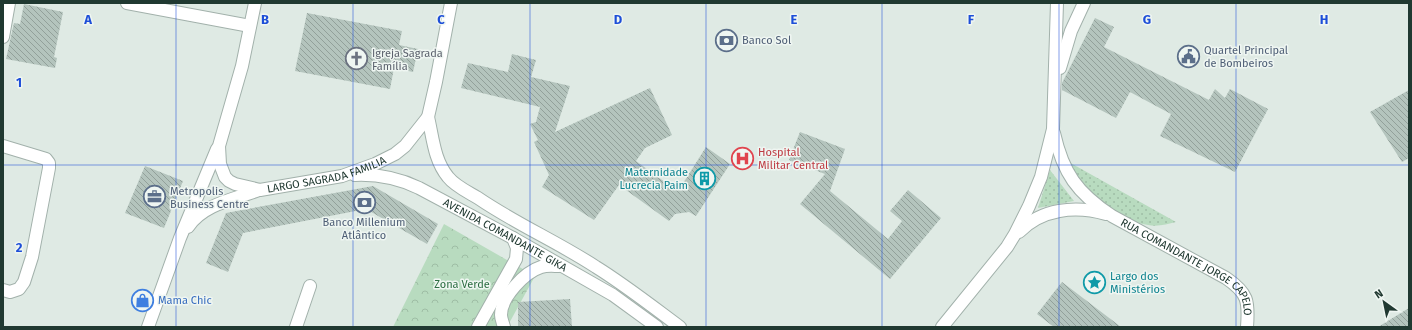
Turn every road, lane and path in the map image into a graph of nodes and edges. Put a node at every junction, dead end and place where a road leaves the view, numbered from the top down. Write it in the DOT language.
graph roads {
  1 [pos="9,3"];
  2 [pos="127,3"];
  3 [pos="255,3"];
  4 [pos="451,3"];
  5 [pos="1057,3"];
  6 [pos="1084,3"];
  7 [pos="250,26"];
  8 [pos="3,37"];
  9 [pos="1055,86"];
  10 [pos="428,117"];
  11 [pos="1053,129"];
  12 [pos="3,146"];
  13 [pos="218,146"];
  14 [pos="342,176"];
  15 [pos="260,190"];
  16 [pos="1112,216"];
  17 [pos="180,238"];
  18 [pos="513,238"];
  19 [pos="1007,247"];
  20 [pos="560,266"];
  21 [pos="310,286"];
  22 [pos="3,290"];
  23 [pos="484,314"];
  24 [pos="148,327"];
  25 [pos="296,327"];
  26 [pos="478,327"];
  27 [pos="504,327"];
  28 [pos="657,327"];
  29 [pos="680,327"];
  30 [pos="942,327"];
  31 [pos="1247,327"];
  1 -- 8 [label="street"];
  2 -- 7 [label="street"];
  3 -- 7 [label="street, LARGO SAGRADA FAMILIA"];
  4 -- 10 [label="street, LARGO SAGRADA FAMILIA"];
  5 -- 9 [label="street"];
  6 -- 9 [label="street"];
  7 -- 13 [label="street, LARGO SAGRADA FAMILIA"];
  9 -- 11 [label="street"];
  10 -- 14 [label="street, LARGO SAGRADA FAMILIA"];
  10 -- 29 [label="street, AVENIDA COMANDANTE GIKA"];
  11 -- 16 [label="street, RUA COMANDANTE JORGE CAPELO"];
  11 -- 19 [label="street"];
  12 -- 22 [label="street"];
  13 -- 15 [label="street, LARGO SAGRADA FAMILIA"];
  13 -- 17 [label="street"];
  14 -- 15 [label="street, LARGO SAGRADA FAMILIA"];
  14 -- 18 [label="street, AVENIDA COMANDANTE GIKA"];
  15 -- 17 [label="street"];
  16 -- 19 [label="street, RUA COMANDANTE JORGE CAPELO"];
  16 -- 31 [label="street, RUA COMANDANTE JORGE CAPELO"];
  17 -- 24 [label="street"];
  18 -- 20 [label="street, AVENIDA COMANDANTE GIKA"];
  18 -- 23 [label="street"];
  19 -- 30 [label="street"];
  20 -- 27 [label="street"];
  20 -- 28 [label="street, AVENIDA COMANDANTE GIKA"];
  21 -- 25 [label="street"];
  23 -- 26 [label="street"];
  23 -- 27 [label="street"];
}
